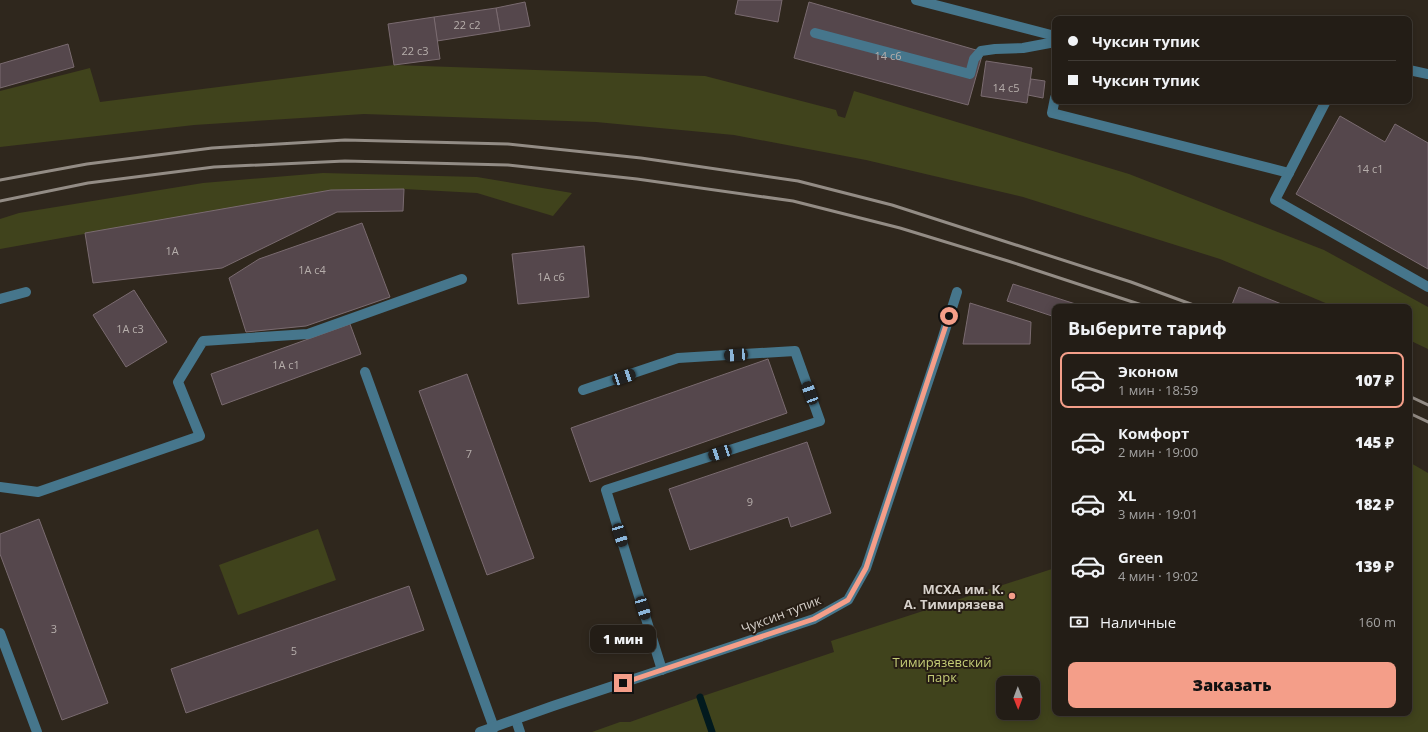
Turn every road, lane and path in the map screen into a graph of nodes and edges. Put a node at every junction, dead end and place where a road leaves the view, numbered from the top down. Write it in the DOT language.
graph roads {
  1 [pos="916,0"];
  2 [pos="815,32"];
  3 [pos="1052,35"];
  4 [pos="1052,43"];
  5 [pos="1412,71"];
  6 [pos="1428,74"];
  7 [pos="1054,104"];
  8 [pos="1324,104"];
  9 [pos="1289,173"];
  10 [pos="462,279"];
  11 [pos="1428,287"];
  12 [pos="26,292"];
  13 [pos="957,292"];
  14 [pos="0,299"];
  15 [pos="365,372"];
  16 [pos="583,390"];
  17 [pos="0,487"];
  18 [pos="0,633"];
  19 [pos="662,670"];
  20 [pos="516,720"];
  21 [pos="494,728"];
  22 [pos="37,732"];
  23 [pos="480,732"];
  24 [pos="520,732"];
  1 -- 3 [label="street"];
  2 -- 4 [label="street"];
  5 -- 6 [label="street"];
  7 -- 9 [label="street"];
  8 -- 9 [label="street"];
  9 -- 11 [label="street"];
  10 -- 17 [label="street"];
  12 -- 14 [label="street"];
  13 -- 19 [label="street, Чуксин тупик"];
  15 -- 21 [label="street"];
  16 -- 19 [label="street"];
  18 -- 22 [label="street"];
  19 -- 20 [label="street, Чуксин тупик"];
  20 -- 21 [label="street, Чуксин тупик"];
  20 -- 24 [label="street"];
  21 -- 23 [label="street, Чуксин тупик"];
}
